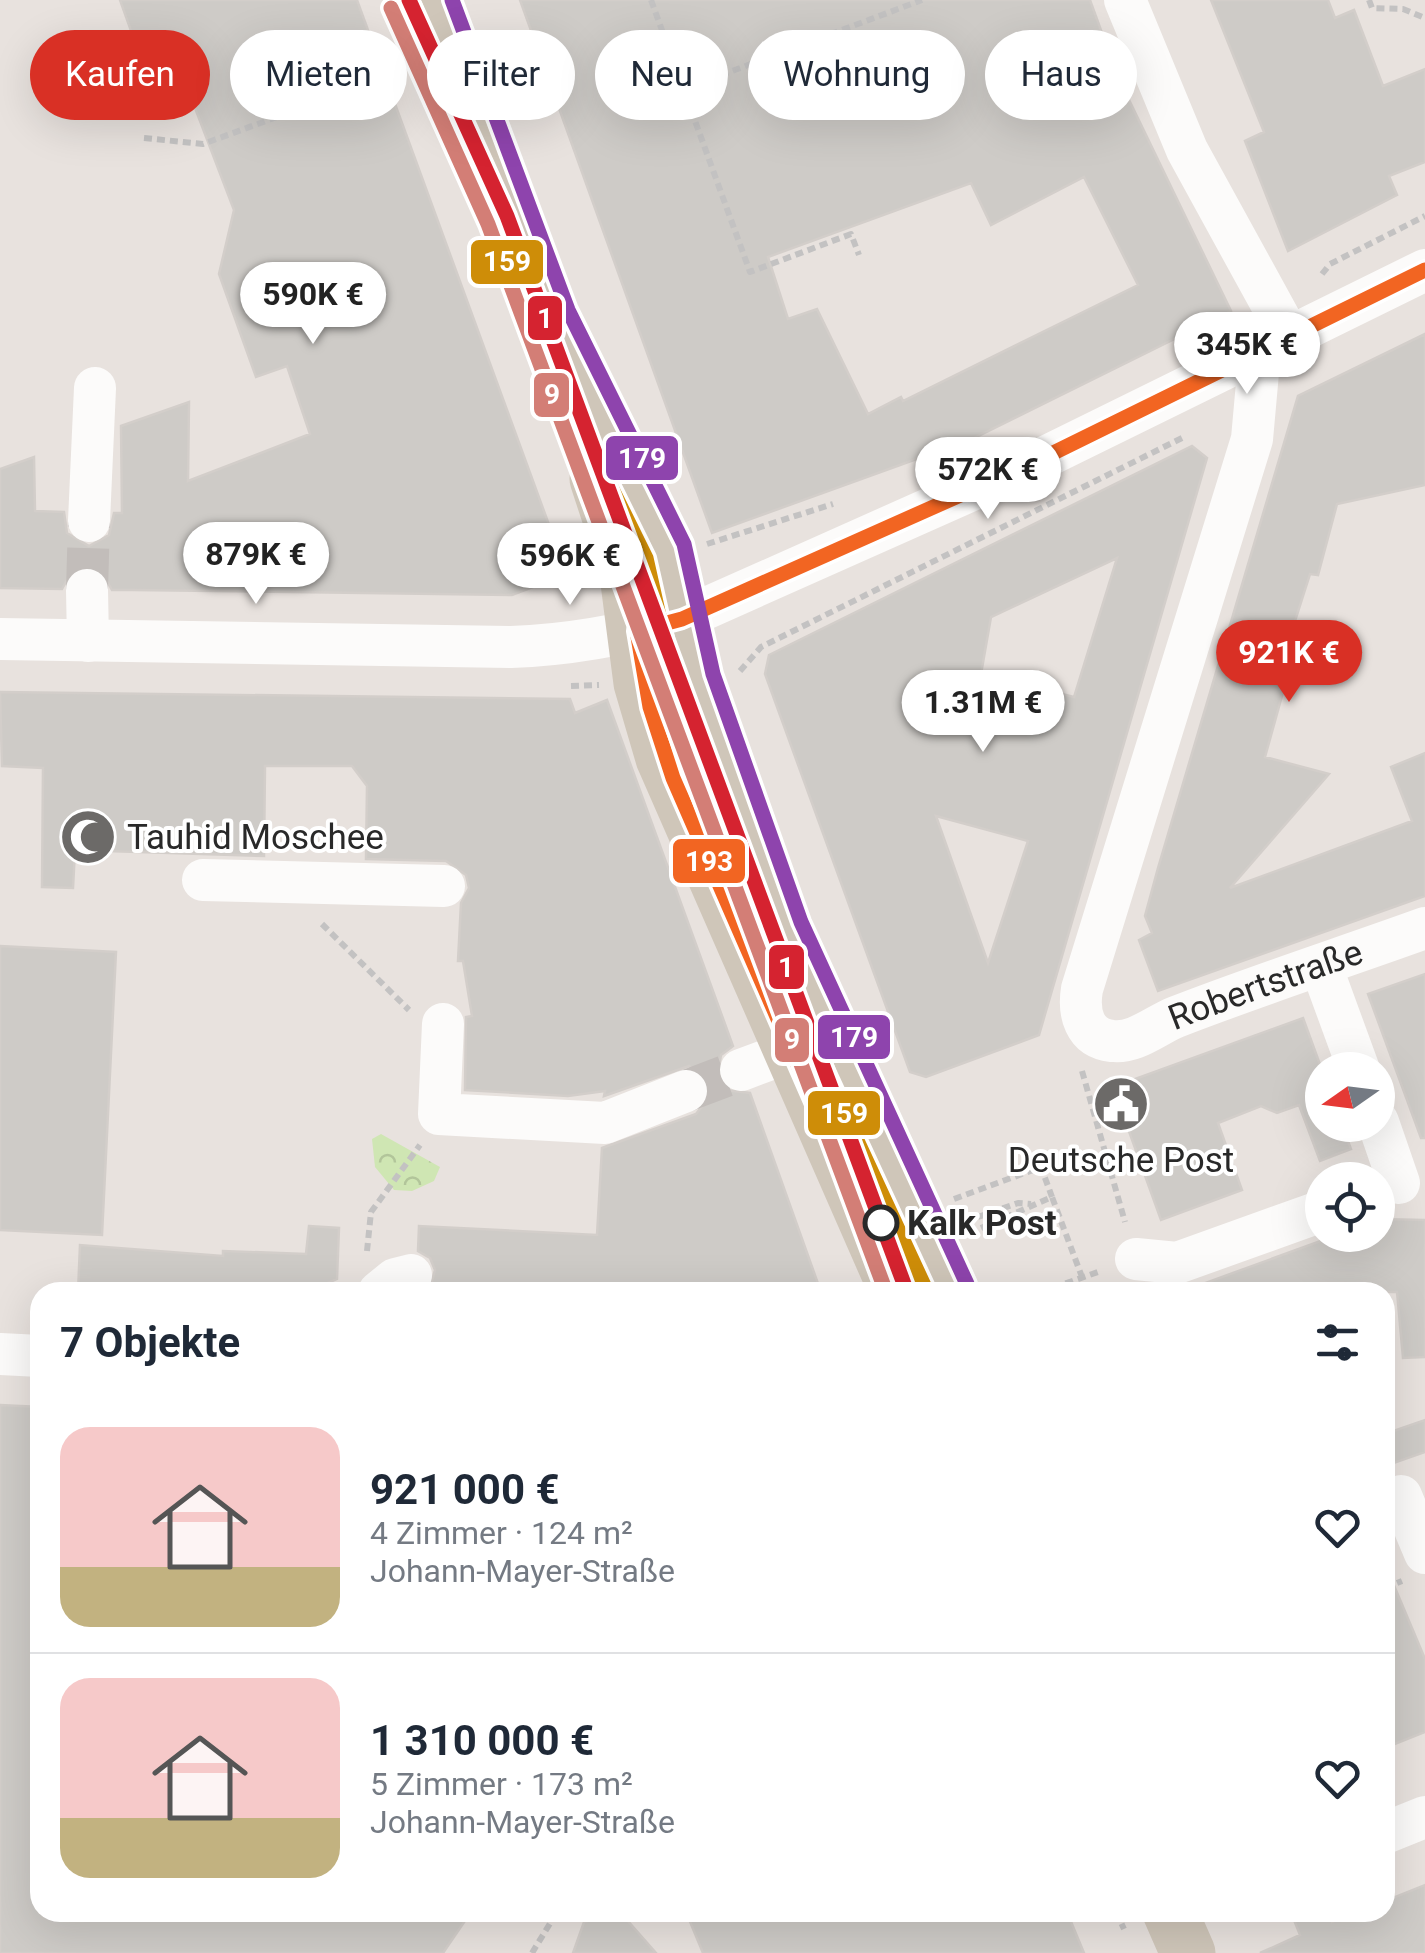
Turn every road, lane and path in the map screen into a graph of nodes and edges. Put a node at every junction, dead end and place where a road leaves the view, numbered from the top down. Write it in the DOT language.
graph roads {
  1 [pos="431,0"];
  2 [pos="651,0"];
  3 [pos="922,0"];
  4 [pos="1125,0"];
  5 [pos="1369,0"];
  6 [pos="1425,18"];
  7 [pos="662,30"];
  8 [pos="728,73"];
  9 [pos="269,120"];
  10 [pos="695,120"];
  11 [pos="144,138"];
  12 [pos="859,255"];
  13 [pos="1425,270"];
  14 [pos="1274,342"];
  15 [pos="94,388"];
  16 [pos="1102,480"];
  17 [pos="88,521"];
  18 [pos="87,590"];
  19 [pos="659,625"];
  20 [pos="0,639"];
  21 [pos="88,641"];
  22 [pos="742,670"];
  23 [pos="608,685"];
  24 [pos="552,687"];
  25 [pos="203,880"];
  26 [pos="290,882"];
  27 [pos="444,886"];
  28 [pos="1425,928"];
  29 [pos="1321,966"];
  30 [pos="444,1024"];
  31 [pos="1106,1040"];
  32 [pos="792,1051"];
  33 [pos="1352,1052"];
  34 [pos="741,1070"];
  35 [pos="686,1092"];
  36 [pos="439,1114"];
  37 [pos="1385,1142"];
  38 [pos="1401,1186"];
  39 [pos="1052,1197"];
  40 [pos="946,1202"];
  41 [pos="1032,1204"];
  42 [pos="1305,1216"];
  43 [pos="978,1218"];
  44 [pos="982,1228"];
  45 [pos="1136,1259"];
  46 [pos="386,1276"];
  47 [pos="1082,1278"];
  48 [pos="893,1282"];
  49 [pos="944,1282"];
  50 [pos="1070,1282"];
  51 [pos="0,1354"];
  52 [pos="30,1356"];
  53 [pos="1401,1496"];
  54 [pos="1425,1554"];
  55 [pos="1425,1817"];
  56 [pos="1395,1829"];
  57 [pos="551,1922"];
  58 [pos="1174,1922"];
  59 [pos="1216,1922"];
  60 [pos="532,1953"];
  61 [pos="1188,1953"];
  62 [pos="1229,1953"];
  1 -- 19 [label="main road"];
  2 -- 7 [label="path"];
  3 -- 8 [label="path"];
  4 -- 14 [label="street"];
  5 -- 6 [label="path"];
  9 -- 11 [label="path"];
  10 -- 12 [label="path"];
  13 -- 14 [label="street"];
  14 -- 19 [label="street"];
  14 -- 31 [label="street"];
  15 -- 17 [label="street"];
  16 -- 22 [label="path"];
  18 -- 21 [label="street"];
  19 -- 21 [label="street"];
  19 -- 32 [label="main road"];
  19 -- 49 [label="main road"];
  20 -- 21 [label="street"];
  23 -- 24 [label="path"];
  25 -- 26 [label="street"];
  26 -- 27 [label="street"];
  26 -- 30 [label="path"];
  28 -- 29 [label="street, Robertstraße"];
  29 -- 31 [label="street, Robertstraße"];
  29 -- 33 [label="street"];
  30 -- 36 [label="street"];
  31 -- 45 [label="path"];
  32 -- 34 [label="street"];
  32 -- 48 [label="main road"];
  35 -- 36 [label="street"];
  36 -- 46 [label="path"];
  37 -- 38 [label="street"];
  39 -- 40 [label="path"];
  39 -- 41 [label="path"];
  39 -- 47 [label="path"];
  41 -- 43 [label="path"];
  41 -- 44 [label="path"];
  42 -- 45 [label="street"];
  45 -- 47 [label="path"];
  47 -- 50 [label="path"];
  51 -- 52 [label="street"];
  53 -- 54 [label="street"];
  55 -- 56 [label="street"];
  57 -- 60 [label="path"];
  58 -- 61 [label="main road"];
  59 -- 62 [label="main road"];
}
